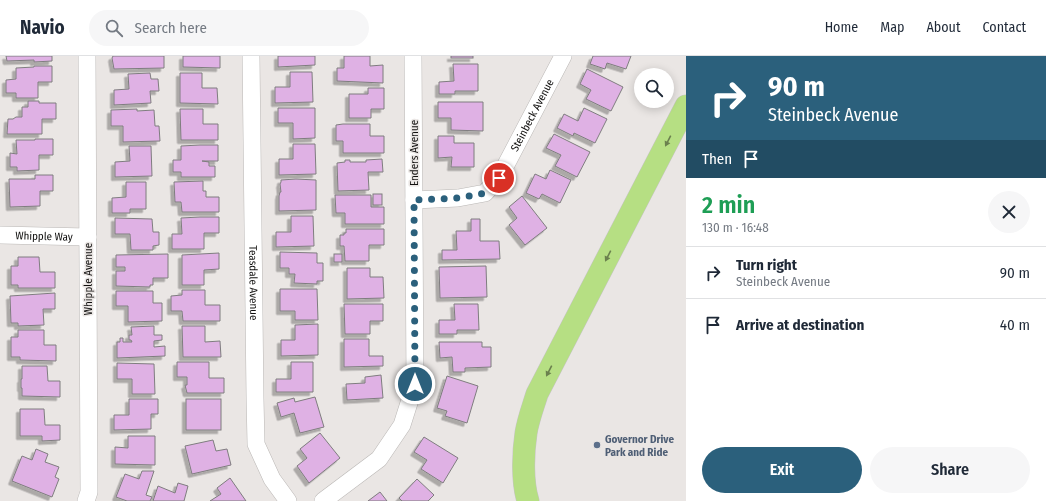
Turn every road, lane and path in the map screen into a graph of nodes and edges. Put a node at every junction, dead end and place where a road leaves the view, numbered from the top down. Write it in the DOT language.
graph roads {
  1 [pos="87,56"];
  2 [pos="251,56"];
  3 [pos="413,56"];
  4 [pos="563,56"];
  5 [pos="686,106"];
  6 [pos="414,200"];
  7 [pos="0,235"];
  8 [pos="88,237"];
  9 [pos="86,501"];
  10 [pos="288,501"];
  11 [pos="322,501"];
  12 [pos="528,501"];
  1 -- 8 [label="street, Whipple Avenue"];
  2 -- 10 [label="street, Teasdale Avenue"];
  3 -- 6 [label="street, Enders Avenue"];
  4 -- 6 [label="street, Steinbeck Avenue"];
  5 -- 12 [label="highway, one-way"];
  6 -- 11 [label="street, Enders Avenue"];
  7 -- 8 [label="street, Whipple Way"];
  8 -- 9 [label="street, Whipple Avenue"];
}
